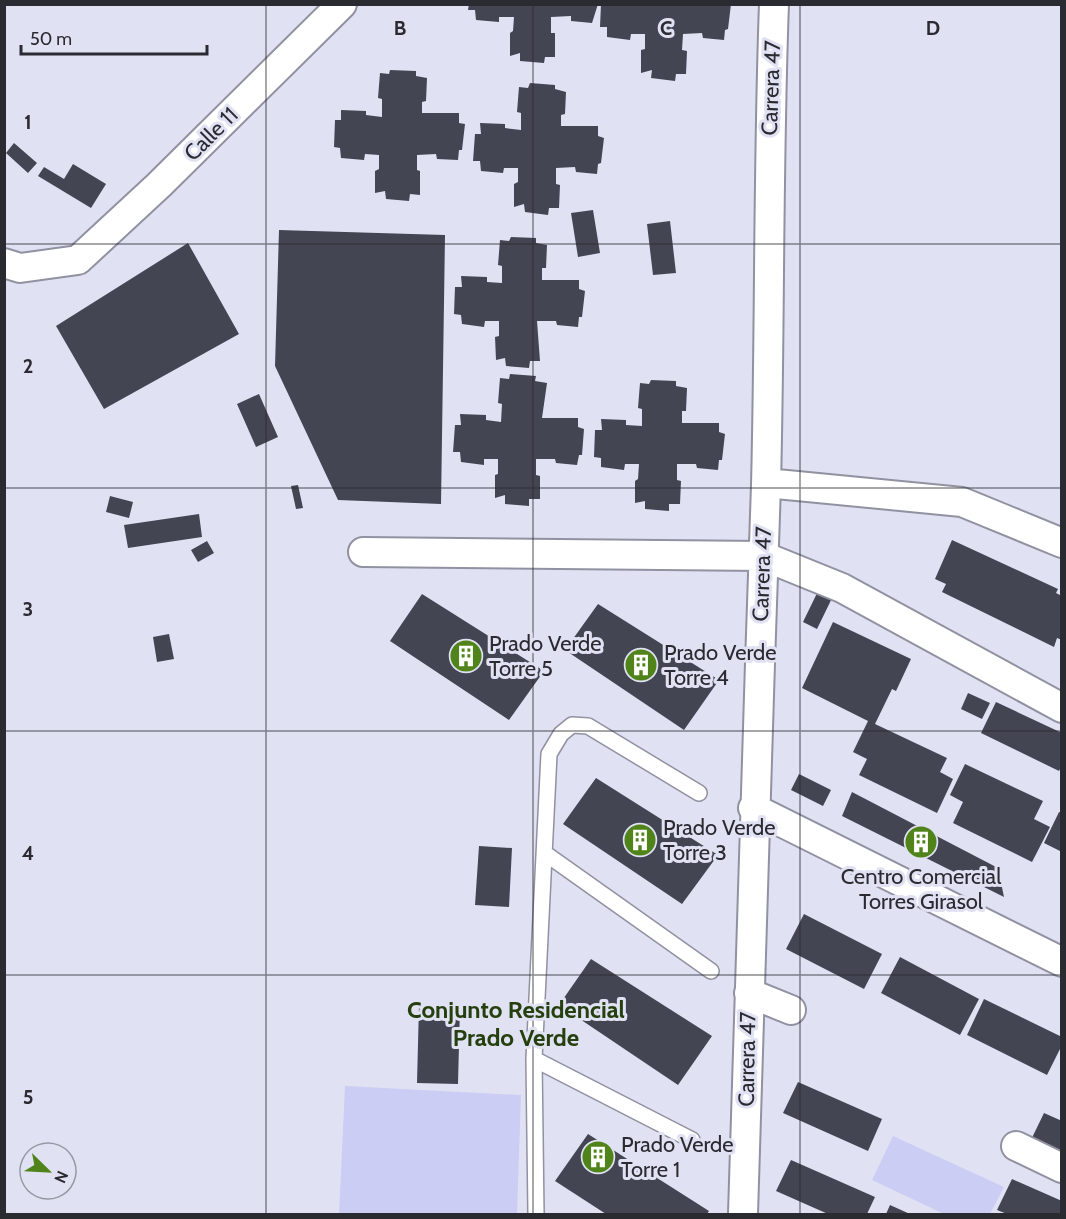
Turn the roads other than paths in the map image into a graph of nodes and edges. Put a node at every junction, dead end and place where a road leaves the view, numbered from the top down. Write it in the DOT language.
graph roads {
  1 [pos="342,4"];
  2 [pos="774,4"];
  3 [pos="4,263"];
  4 [pos="766,483"];
  5 [pos="1062,543"];
  6 [pos="363,552"];
  7 [pos="763,556"];
  8 [pos="1062,708"];
  9 [pos="699,793"];
  10 [pos="753,807"];
  11 [pos="546,854"];
  12 [pos="1062,962"];
  13 [pos="711,971"];
  14 [pos="749,993"];
  15 [pos="791,1010"];
  16 [pos="534,1059"];
  17 [pos="692,1140"];
  18 [pos="1016,1146"];
  19 [pos="1062,1168"];
  20 [pos="536,1215"];
  21 [pos="743,1215"];
  1 -- 3 [label="street, Calle 11"];
  2 -- 4 [label="street, Carrera 47"];
  4 -- 5 [label="street"];
  4 -- 7 [label="street, Carrera 47"];
  6 -- 7 [label="street"];
  7 -- 8 [label="street"];
  7 -- 10 [label="street, Carrera 47"];
  9 -- 11 [label="lane"];
  10 -- 12 [label="street"];
  10 -- 14 [label="street, Carrera 47"];
  11 -- 13 [label="lane"];
  11 -- 16 [label="lane"];
  14 -- 15 [label="street"];
  14 -- 21 [label="street, Carrera 47"];
  16 -- 17 [label="lane"];
  16 -- 20 [label="lane"];
  18 -- 19 [label="street"];
}
